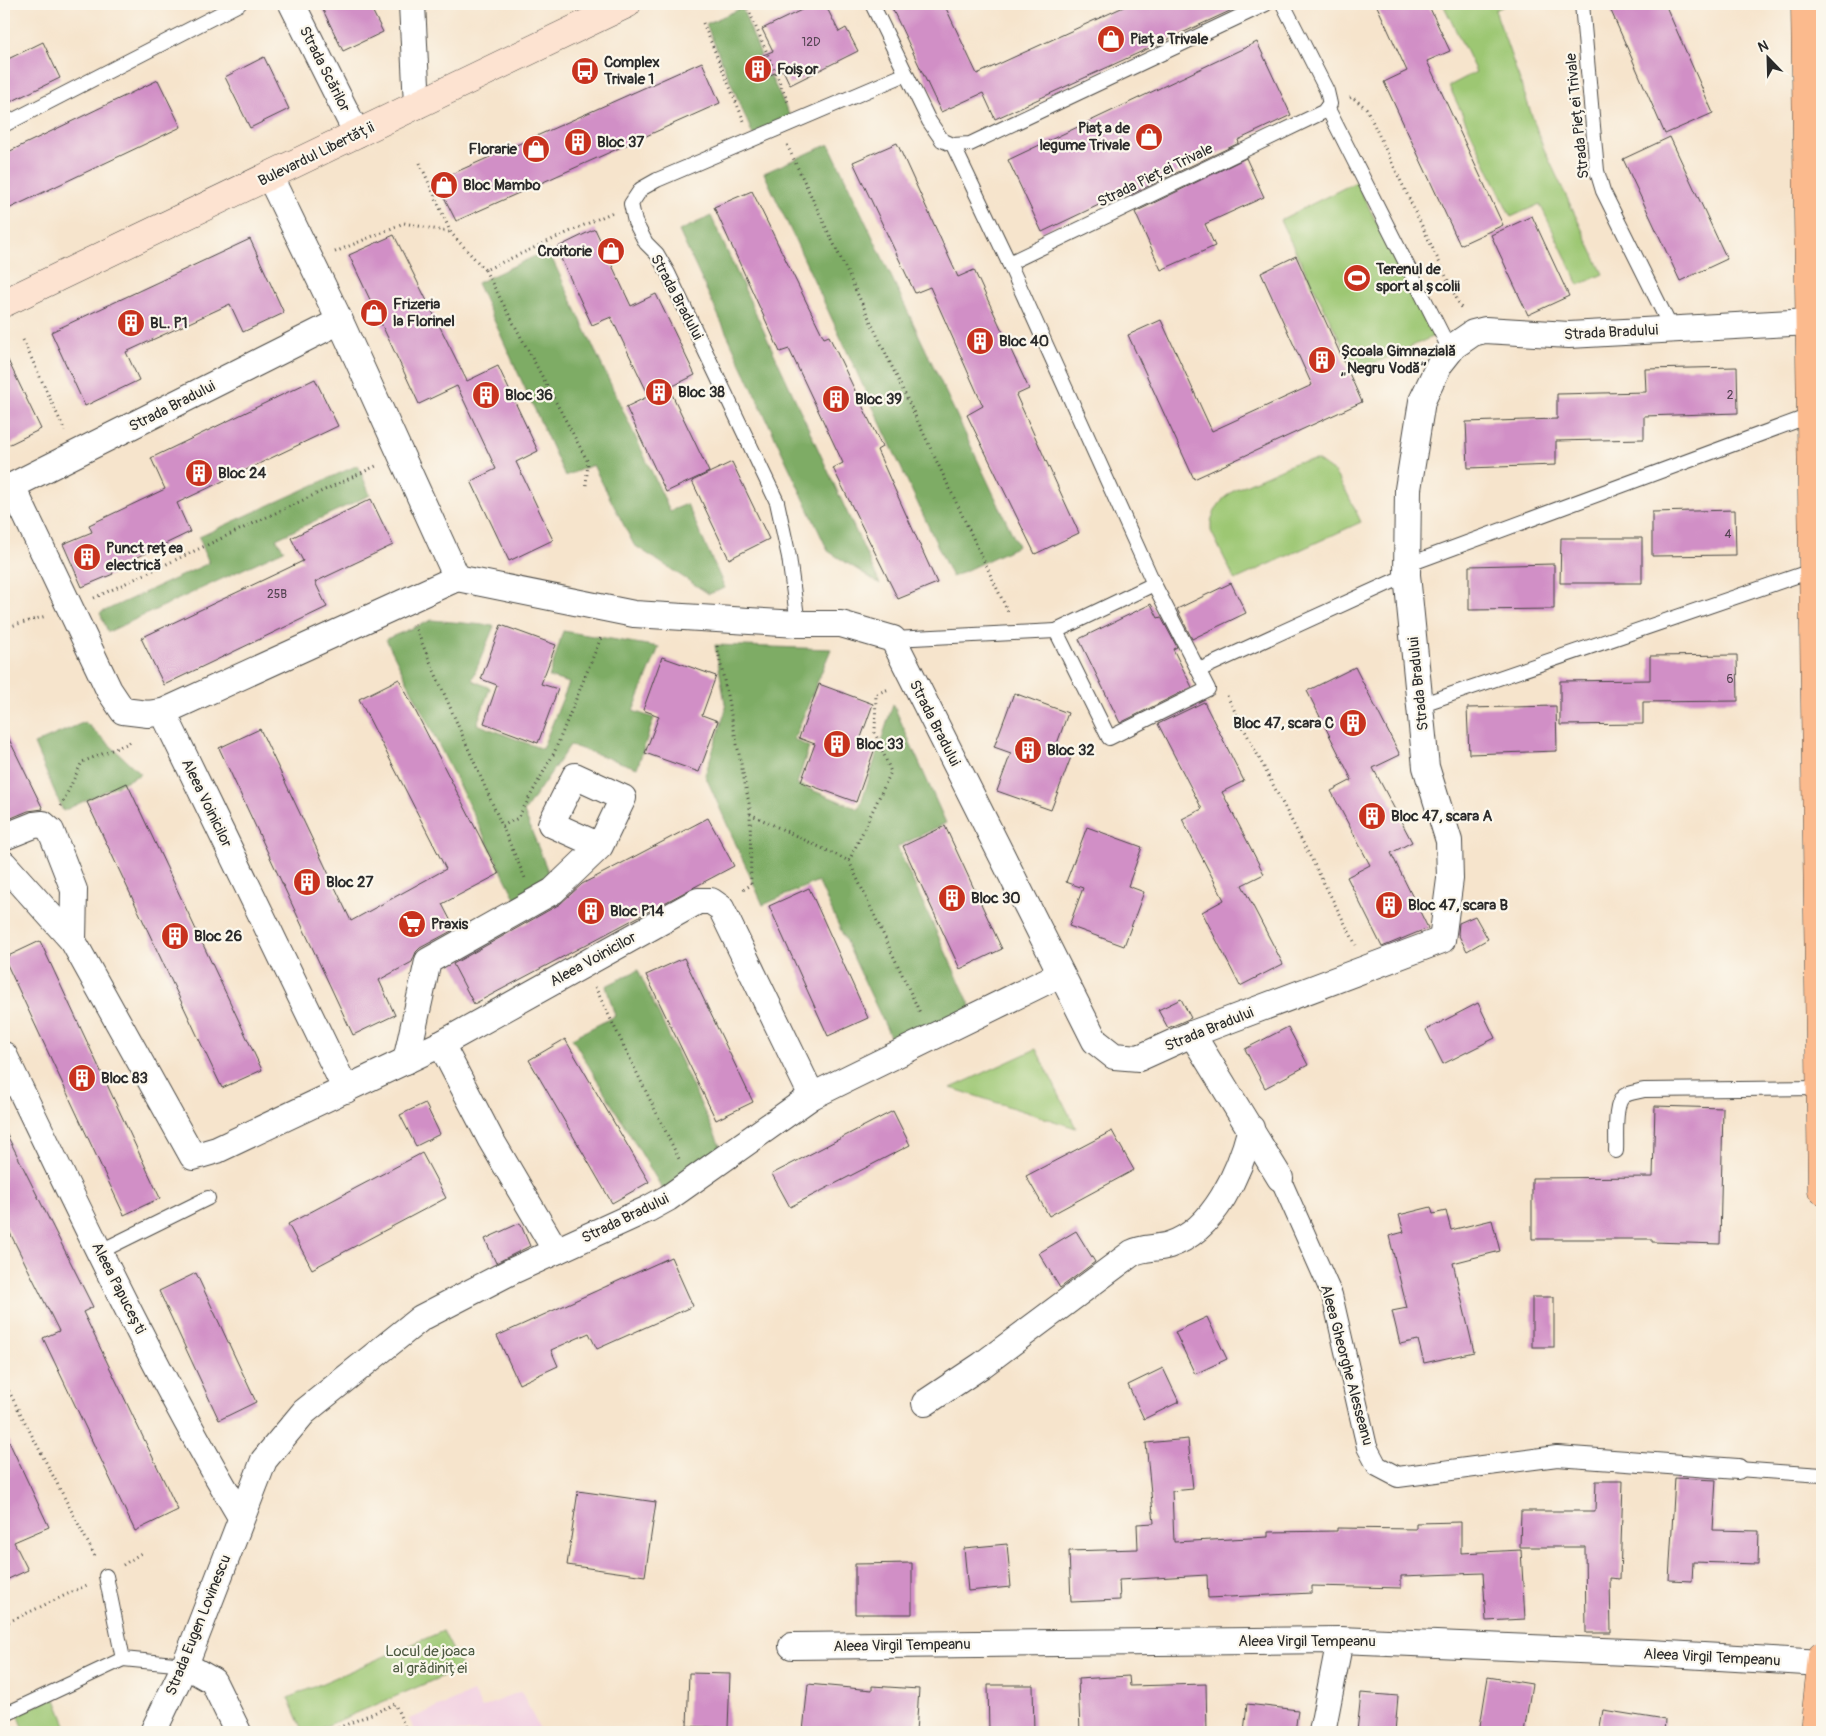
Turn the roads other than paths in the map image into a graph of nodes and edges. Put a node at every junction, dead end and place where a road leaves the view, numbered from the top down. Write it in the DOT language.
graph roads {
  1 [pos="239,4"];
  2 [pos="292,4"];
  3 [pos="412,4"];
  4 [pos="627,4"];
  5 [pos="872,4"];
  6 [pos="1266,4"];
  7 [pos="1283,4"];
  8 [pos="1582,4"];
  9 [pos="1805,4"];
  10 [pos="906,74"];
  11 [pos="417,105"];
  12 [pos="1328,105"];
  13 [pos="4,125"];
  14 [pos="357,134"];
  15 [pos="953,145"];
  16 [pos="270,177"];
  17 [pos="1010,263"];
  18 [pos="4,303"];
  19 [pos="340,321"];
  20 [pos="1811,322"];
  21 [pos="1671,328"];
  22 [pos="1450,350"];
  23 [pos="1812,416"];
  24 [pos="8,488"];
  25 [pos="1407,570"];
  26 [pos="1814,570"];
  27 [pos="457,578"];
  28 [pos="1154,584"];
  29 [pos="798,624"];
  30 [pos="1056,631"];
  31 [pos="893,639"];
  32 [pos="1205,667"];
  33 [pos="1420,705"];
  34 [pos="163,712"];
  35 [pos="4,837"];
  36 [pos="600,846"];
  37 [pos="4,864"];
  38 [pos="72,941"];
  39 [pos="1061,974"];
  40 [pos="1192,1034"];
  41 [pos="441,1044"];
  42 [pos="4,1055"];
  43 [pos="406,1061"];
  44 [pos="1821,1088"];
  45 [pos="346,1090"];
  46 [pos="812,1096"];
  47 [pos="1251,1128"];
  48 [pos="1616,1151"];
  49 [pos="1280,1178"];
  50 [pos="1822,1190"];
  51 [pos="208,1198"];
  52 [pos="556,1251"];
  53 [pos="99,1252"];
  54 [pos="925,1403"];
  55 [pos="1738,1469"];
  56 [pos="1822,1475"];
  57 [pos="241,1518"];
  58 [pos="106,1576"];
  59 [pos="1340,1640"];
  60 [pos="792,1646"];
  61 [pos="1822,1656"];
  62 [pos="123,1660"];
  63 [pos="1822,1663"];
  64 [pos="185,1665"];
  65 [pos="4,1715"];
  66 [pos="4,1728"];
  67 [pos="6,1732"];
  68 [pos="153,1732"];
  69 [pos="238,1732"];
  70 [pos="1322,1732"];
  71 [pos="1814,1732"];
  1 -- 13 [label="lane"];
  2 -- 14 [label="street, Strada Scărilor"];
  3 -- 11 [label="street"];
  4 -- 11 [label="main road, Bulevardul Libertății"];
  5 -- 10 [label="lane"];
  6 -- 15 [label="lane"];
  7 -- 12 [label="lane"];
  8 -- 21 [label="lane, Strada Pieței Trivale"];
  9 -- 20 [label="main road"];
  10 -- 15 [label="lane"];
  10 -- 29 [label="lane, Strada Bradului"];
  11 -- 14 [label="main road, Bulevardul Libertății"];
  12 -- 17 [label="lane, Strada Pieței Trivale"];
  12 -- 22 [label="lane"];
  14 -- 16 [label="main road, Bulevardul Libertății"];
  15 -- 17 [label="lane"];
  16 -- 18 [label="main road, Bulevardul Libertății"];
  16 -- 19 [label="street"];
  17 -- 28 [label="lane"];
  19 -- 24 [label="street, Strada Bradului"];
  19 -- 27 [label="street"];
  20 -- 21 [label="street, Strada Bradului"];
  20 -- 23 [label="main road"];
  21 -- 22 [label="street, Strada Bradului"];
  22 -- 25 [label="street, Strada Bradului"];
  23 -- 25 [label="lane"];
  23 -- 26 [label="main road"];
  24 -- 34 [label="street"];
  25 -- 32 [label="lane"];
  25 -- 33 [label="street, Strada Bradului"];
  26 -- 33 [label="lane"];
  26 -- 44 [label="main road"];
  27 -- 29 [label="street"];
  27 -- 34 [label="street"];
  28 -- 30 [label="lane"];
  28 -- 32 [label="lane"];
  29 -- 31 [label="street"];
  30 -- 31 [label="lane"];
  30 -- 32 [label="lane"];
  31 -- 39 [label="street, Strada Bradului"];
  33 -- 40 [label="street, Strada Bradului"];
  34 -- 45 [label="street, Aleea Voinicilor"];
  35 -- 38 [label="street"];
  36 -- 43 [label="street"];
  37 -- 38 [label="street"];
  38 -- 45 [label="street"];
  39 -- 40 [label="street, Strada Bradului"];
  39 -- 46 [label="street, Strada Bradului"];
  40 -- 47 [label="street, Aleea Gheorghe Alesseanu"];
  41 -- 43 [label="street, Aleea Voinicilor"];
  41 -- 46 [label="street, Aleea Voinicilor"];
  41 -- 52 [label="street"];
  42 -- 53 [label="street, Aleea Papucești"];
  43 -- 45 [label="street, Aleea Voinicilor"];
  44 -- 48 [label="lane"];
  44 -- 50 [label="main road"];
  46 -- 52 [label="street, Strada Bradului"];
  47 -- 49 [label="street, Aleea Gheorghe Alesseanu"];
  47 -- 54 [label="street"];
  49 -- 55 [label="street, Aleea Gheorghe Alesseanu"];
  51 -- 53 [label="lane"];
  52 -- 57 [label="street, Strada Bradului"];
  53 -- 57 [label="street, Aleea Papucești"];
  55 -- 56 [label="lane, Aleea Gheorghe Alesseanu"];
  57 -- 64 [label="street, Strada Eugen Lovinescu"];
  58 -- 62 [label="lane"];
  59 -- 60 [label="street, Aleea Virgil Tempeanu"];
  59 -- 63 [label="street, Aleea Virgil Tempeanu"];
  59 -- 70 [label="street"];
  61 -- 63 [label="main road"];
  62 -- 64 [label="lane"];
  62 -- 65 [label="lane"];
  63 -- 71 [label="main road"];
  64 -- 68 [label="street, Strada Eugen Lovinescu"];
  64 -- 69 [label="street"];
  66 -- 67 [label="lane"];
}
